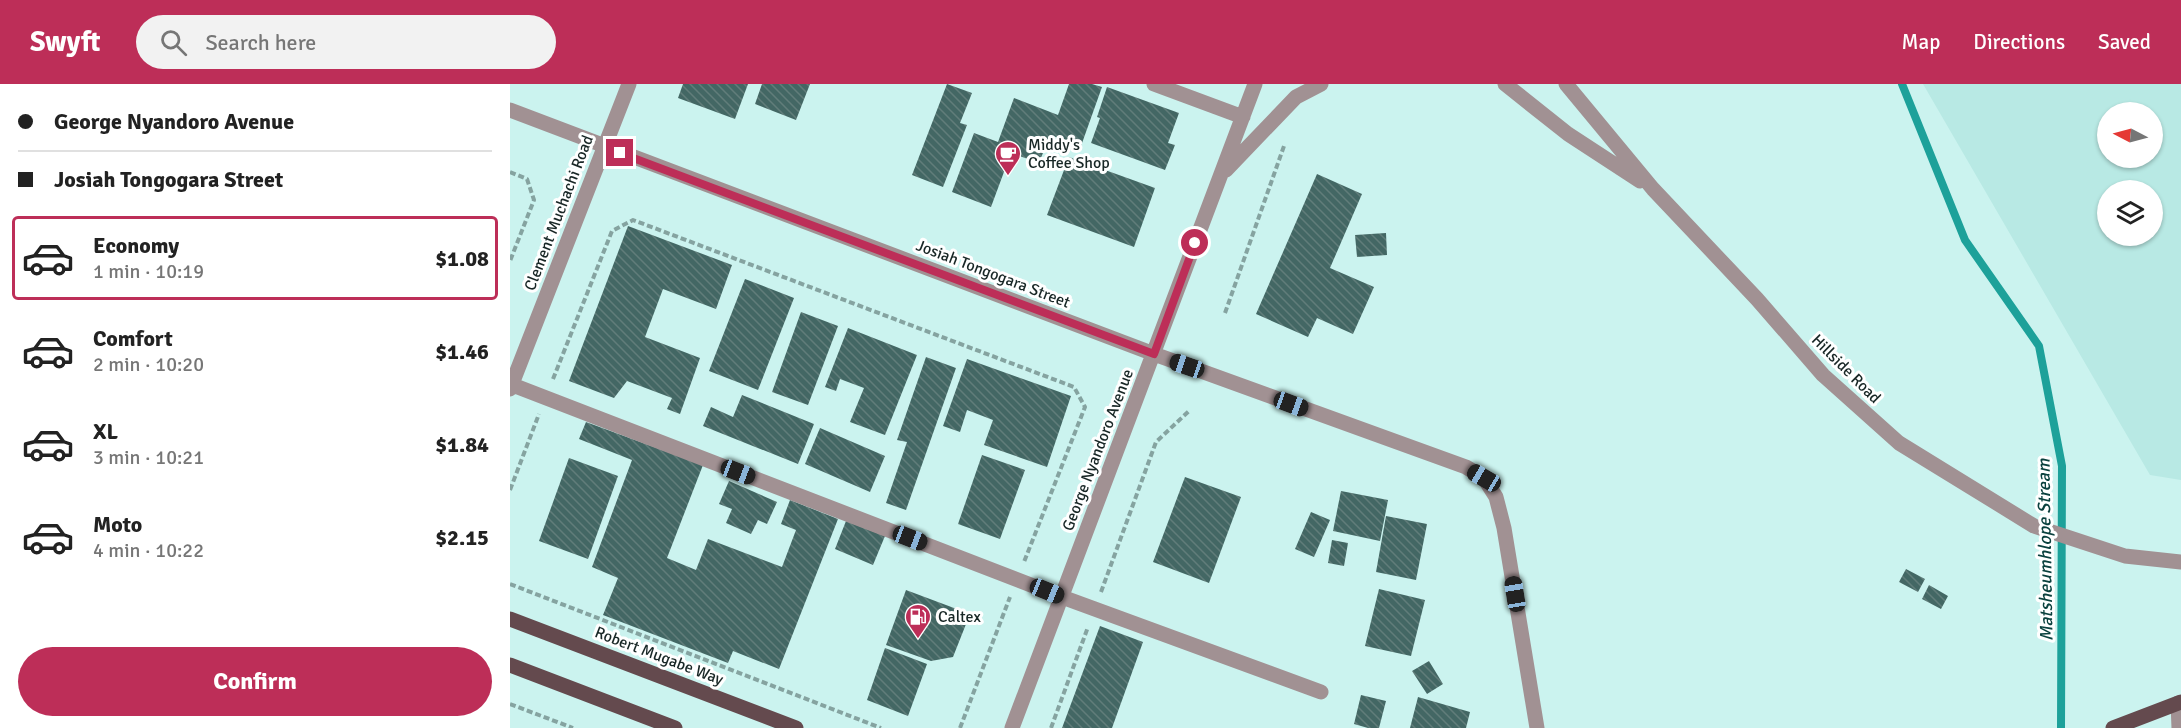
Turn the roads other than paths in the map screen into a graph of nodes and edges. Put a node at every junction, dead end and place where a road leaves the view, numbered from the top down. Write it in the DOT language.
graph roads {
  1 [pos="630,84"];
  2 [pos="1154,84"];
  3 [pos="1255,84"];
  4 [pos="1321,84"];
  5 [pos="1505,84"];
  6 [pos="1566,84"];
  7 [pos="510,110"];
  8 [pos="1242,117"];
  9 [pos="604,147"];
  10 [pos="1220,177"];
  11 [pos="1653,189"];
  12 [pos="1154,354"];
  13 [pos="511,386"];
  14 [pos="2181,562"];
  15 [pos="1062,597"];
  16 [pos="510,619"];
  17 [pos="510,665"];
  18 [pos="1321,692"];
  19 [pos="2180,702"];
  20 [pos="675,728"];
  21 [pos="796,728"];
  22 [pos="1012,728"];
  23 [pos="1537,728"];
  24 [pos="2114,728"];
  25 [pos="2179,728"];
  1 -- 9 [label="street, Clement Muchachi Road"];
  2 -- 8 [label="street"];
  3 -- 8 [label="street, George Nyandoro Avenue"];
  4 -- 10 [label="street"];
  5 -- 11 [label="street"];
  6 -- 11 [label="street, Hillside Road"];
  7 -- 9 [label="street, Josiah Tongogara Street"];
  8 -- 10 [label="street, George Nyandoro Avenue"];
  9 -- 12 [label="street, Josiah Tongogara Street"];
  9 -- 13 [label="street, Clement Muchachi Road"];
  10 -- 12 [label="street, George Nyandoro Avenue"];
  11 -- 14 [label="street, Hillside Road"];
  12 -- 15 [label="street, George Nyandoro Avenue"];
  12 -- 23 [label="street, Josiah Tongogara Street"];
  13 -- 15 [label="street"];
  15 -- 18 [label="street"];
  15 -- 22 [label="street, George Nyandoro Avenue"];
  16 -- 21 [label="main road, Robert Mugabe Way"];
  17 -- 20 [label="main road"];
  19 -- 24 [label="main road"];
  19 -- 25 [label="street"];
}
